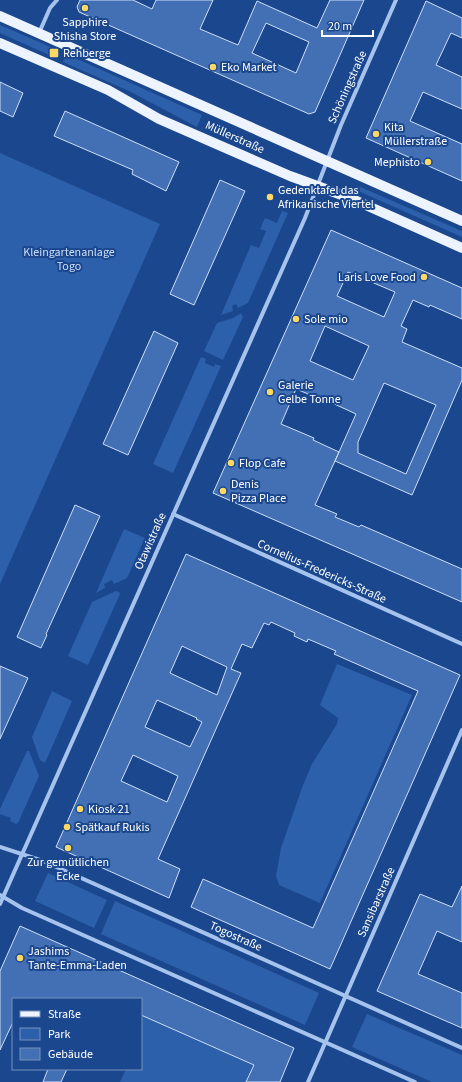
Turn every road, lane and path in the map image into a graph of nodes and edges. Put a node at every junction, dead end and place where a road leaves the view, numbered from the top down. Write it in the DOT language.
graph roads {
  1 [pos="57,0"];
  2 [pos="396,0"];
  3 [pos="0,16"];
  4 [pos="39,33"];
  5 [pos="0,43"];
  6 [pos="327,161"];
  7 [pos="317,186"];
  8 [pos="462,221"];
  9 [pos="462,248"];
  10 [pos="173,514"];
  11 [pos="462,644"];
  12 [pos="462,730"];
  13 [pos="0,846"];
  14 [pos="22,853"];
  15 [pos="2,896"];
  16 [pos="0,904"];
  17 [pos="346,995"];
  18 [pos="326,1043"];
  19 [pos="462,1048"];
  20 [pos="308,1082"];
  21 [pos="415,1082"];
  1 -- 4 [label="street"];
  2 -- 6 [label="street, Schöningstraße"];
  3 -- 4 [label="main road, Müllerstraße"];
  4 -- 6 [label="main road, Müllerstraße"];
  5 -- 7 [label="main road, Müllerstraße"];
  6 -- 7 [label="street, Schöningstraße"];
  6 -- 8 [label="main road, Müllerstraße"];
  7 -- 9 [label="main road, Müllerstraße"];
  7 -- 10 [label="street, Otawistraße"];
  10 -- 11 [label="street, Cornelius-Fredericks-Straße"];
  10 -- 14 [label="street, Otawistraße"];
  12 -- 17 [label="street, Sansibarstraße"];
  13 -- 14 [label="street, Togostraße"];
  14 -- 15 [label="street, Otawistraße"];
  14 -- 17 [label="street, Togostraße"];
  15 -- 16 [label="street, Otawistraße"];
  15 -- 18 [label="street"];
  17 -- 18 [label="street, Sansibarstraße"];
  17 -- 19 [label="street, Togostraße"];
  18 -- 20 [label="street, Sansibarstraße"];
  18 -- 21 [label="street"];
}
